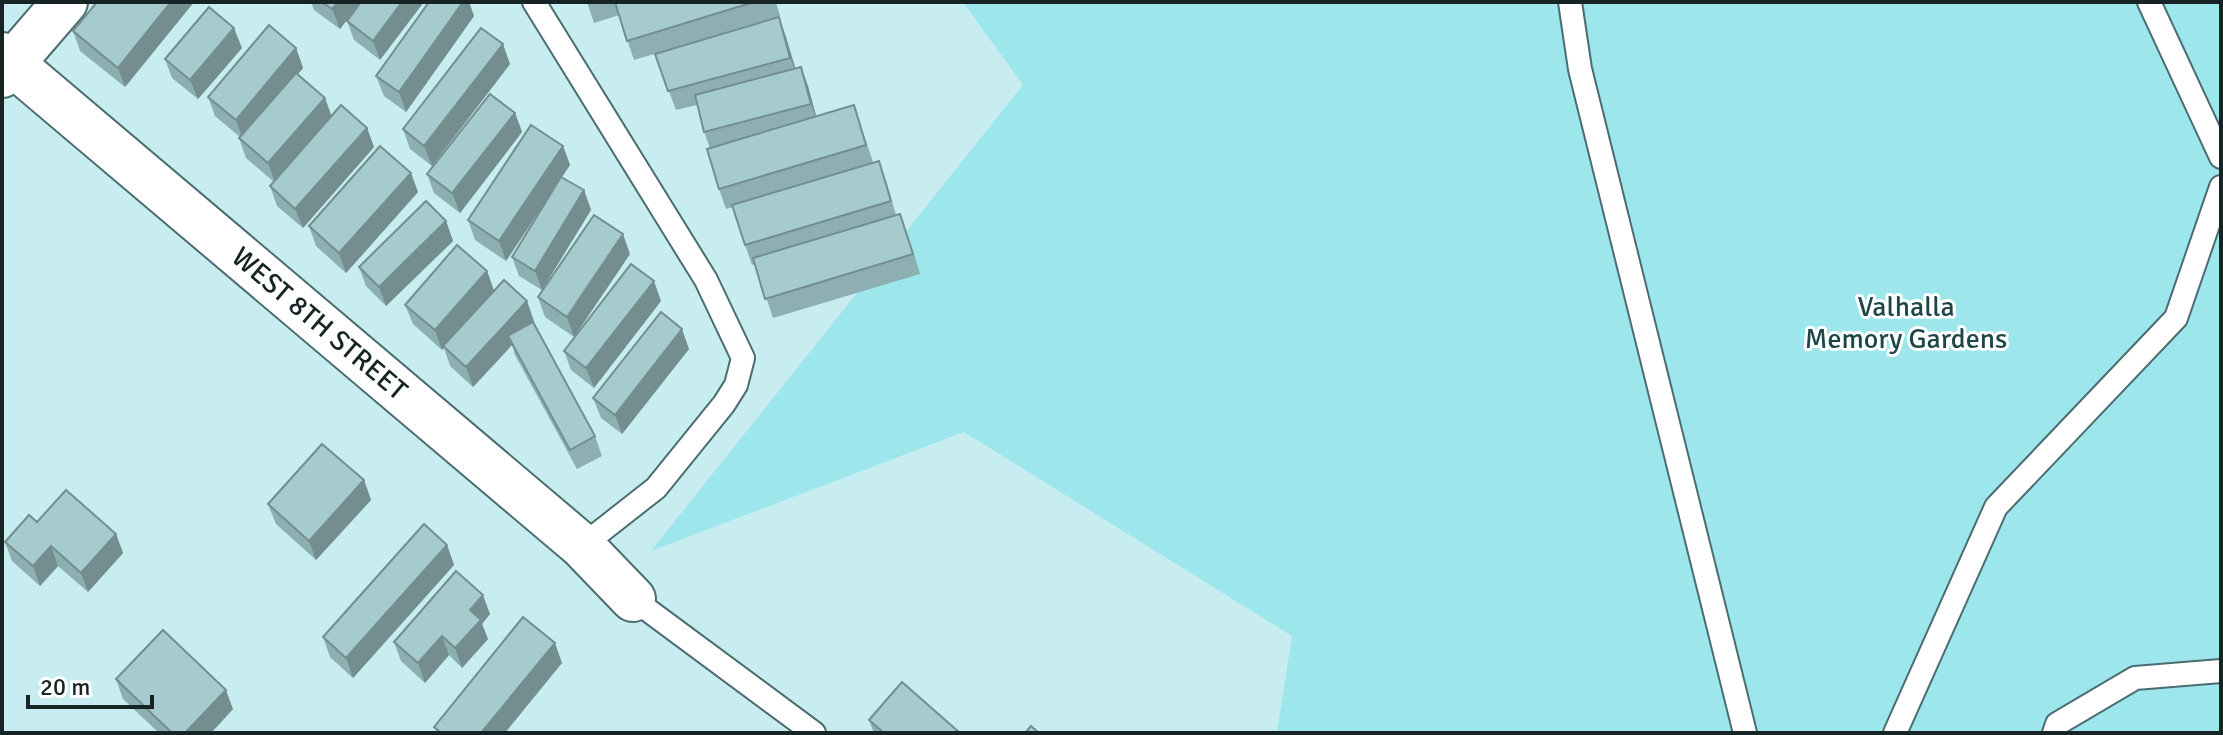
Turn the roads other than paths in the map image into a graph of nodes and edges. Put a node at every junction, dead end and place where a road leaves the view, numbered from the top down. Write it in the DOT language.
graph roads {
  1 [pos="65,2"];
  2 [pos="534,2"];
  3 [pos="1570,2"];
  4 [pos="2149,2"];
  5 [pos="5,65"];
  6 [pos="2221,157"];
  7 [pos="2221,187"];
  8 [pos="582,546"];
  9 [pos="633,599"];
  10 [pos="2221,671"];
  11 [pos="814,733"];
  12 [pos="1745,733"];
  13 [pos="1895,733"];
  14 [pos="2054,733"];
  1 -- 5 [label="street"];
  2 -- 8 [label="lane"];
  3 -- 12 [label="lane"];
  4 -- 6 [label="lane"];
  5 -- 8 [label="street, WEST 8TH STREET"];
  7 -- 13 [label="lane"];
  8 -- 9 [label="street, WEST 8TH STREET"];
  9 -- 11 [label="lane"];
  10 -- 14 [label="lane"];
}
